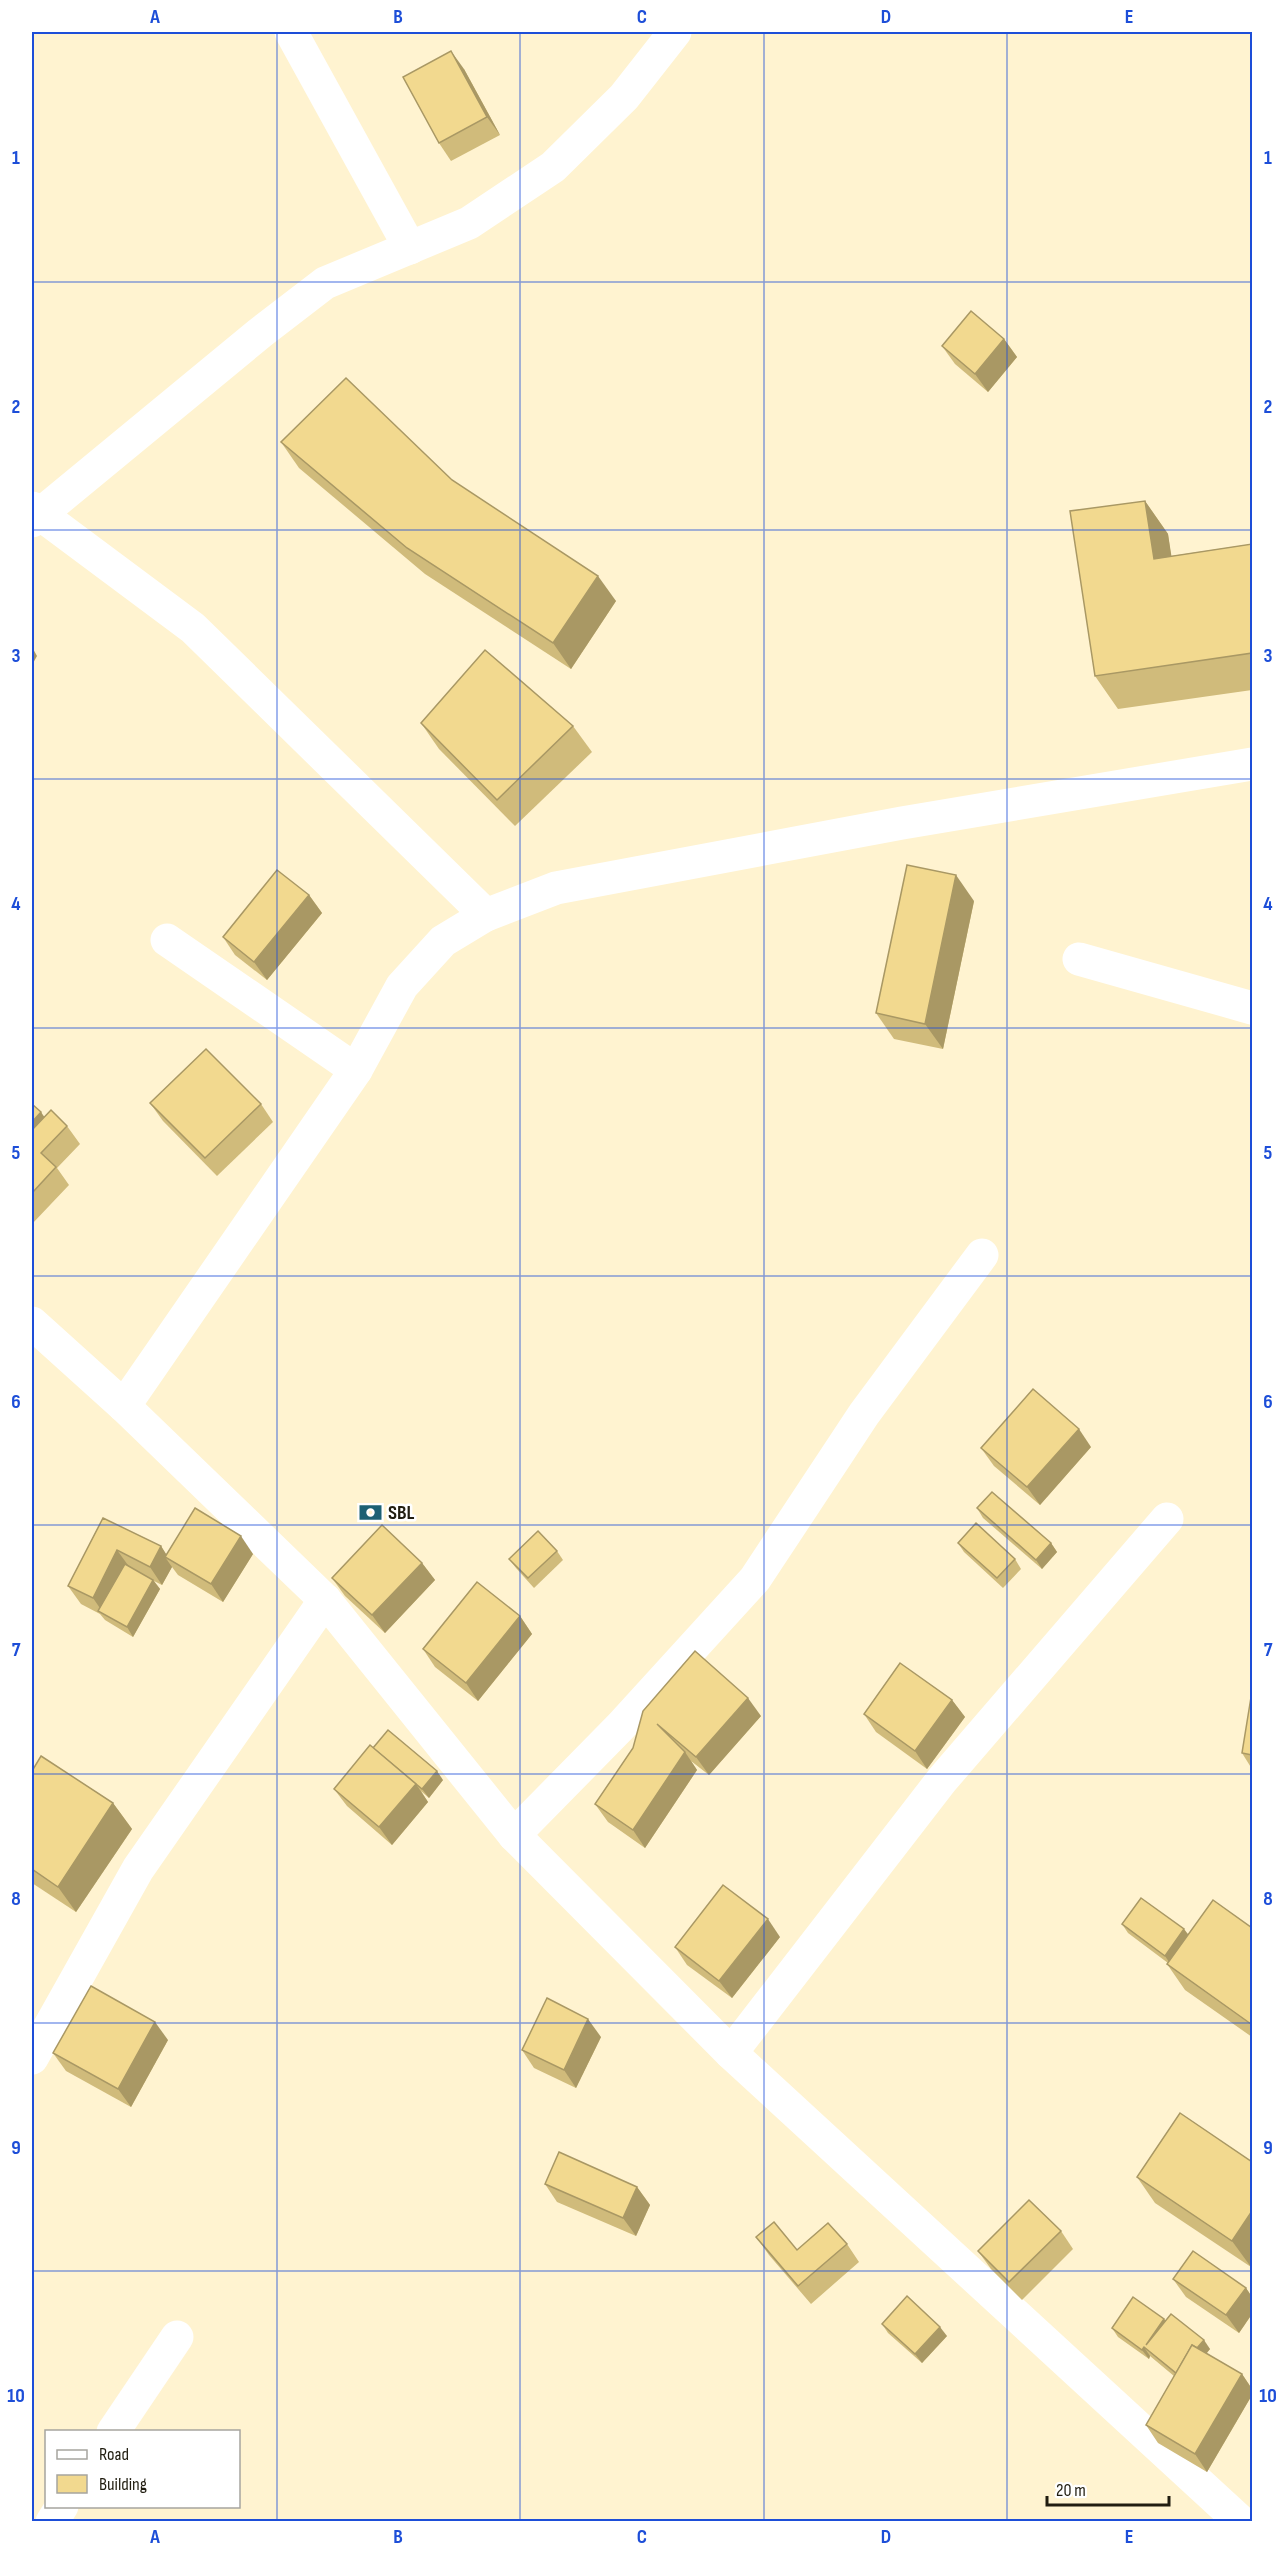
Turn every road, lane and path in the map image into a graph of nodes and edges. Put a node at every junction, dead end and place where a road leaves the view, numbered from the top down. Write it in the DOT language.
graph roads {
  1 [pos="291,32"];
  2 [pos="675,32"];
  3 [pos="410,248"];
  4 [pos="35,514"];
  5 [pos="1252,764"];
  6 [pos="486,915"];
  7 [pos="167,940"];
  8 [pos="1078,959"];
  9 [pos="1252,1008"];
  10 [pos="356,1070"];
  11 [pos="982,1255"];
  12 [pos="32,1323"];
  13 [pos="124,1406"];
  14 [pos="1167,1519"];
  15 [pos="325,1600"];
  16 [pos="514,1836"];
  17 [pos="730,2053"];
  18 [pos="32,2058"];
  19 [pos="177,2337"];
  20 [pos="114,2430"];
  21 [pos="61,2508"];
  22 [pos="52,2522"];
  23 [pos="1241,2522"];
  1 -- 3 [label="street"];
  2 -- 3 [label="street"];
  3 -- 4 [label="street"];
  4 -- 6 [label="street"];
  5 -- 6 [label="street"];
  6 -- 10 [label="street"];
  7 -- 10 [label="street"];
  8 -- 9 [label="street"];
  10 -- 13 [label="street"];
  11 -- 16 [label="street"];
  12 -- 13 [label="street"];
  13 -- 15 [label="street"];
  14 -- 17 [label="street"];
  15 -- 16 [label="street"];
  15 -- 18 [label="street"];
  16 -- 17 [label="street"];
  17 -- 23 [label="street"];
  19 -- 20 [label="street"];
  21 -- 22 [label="street"];
}
